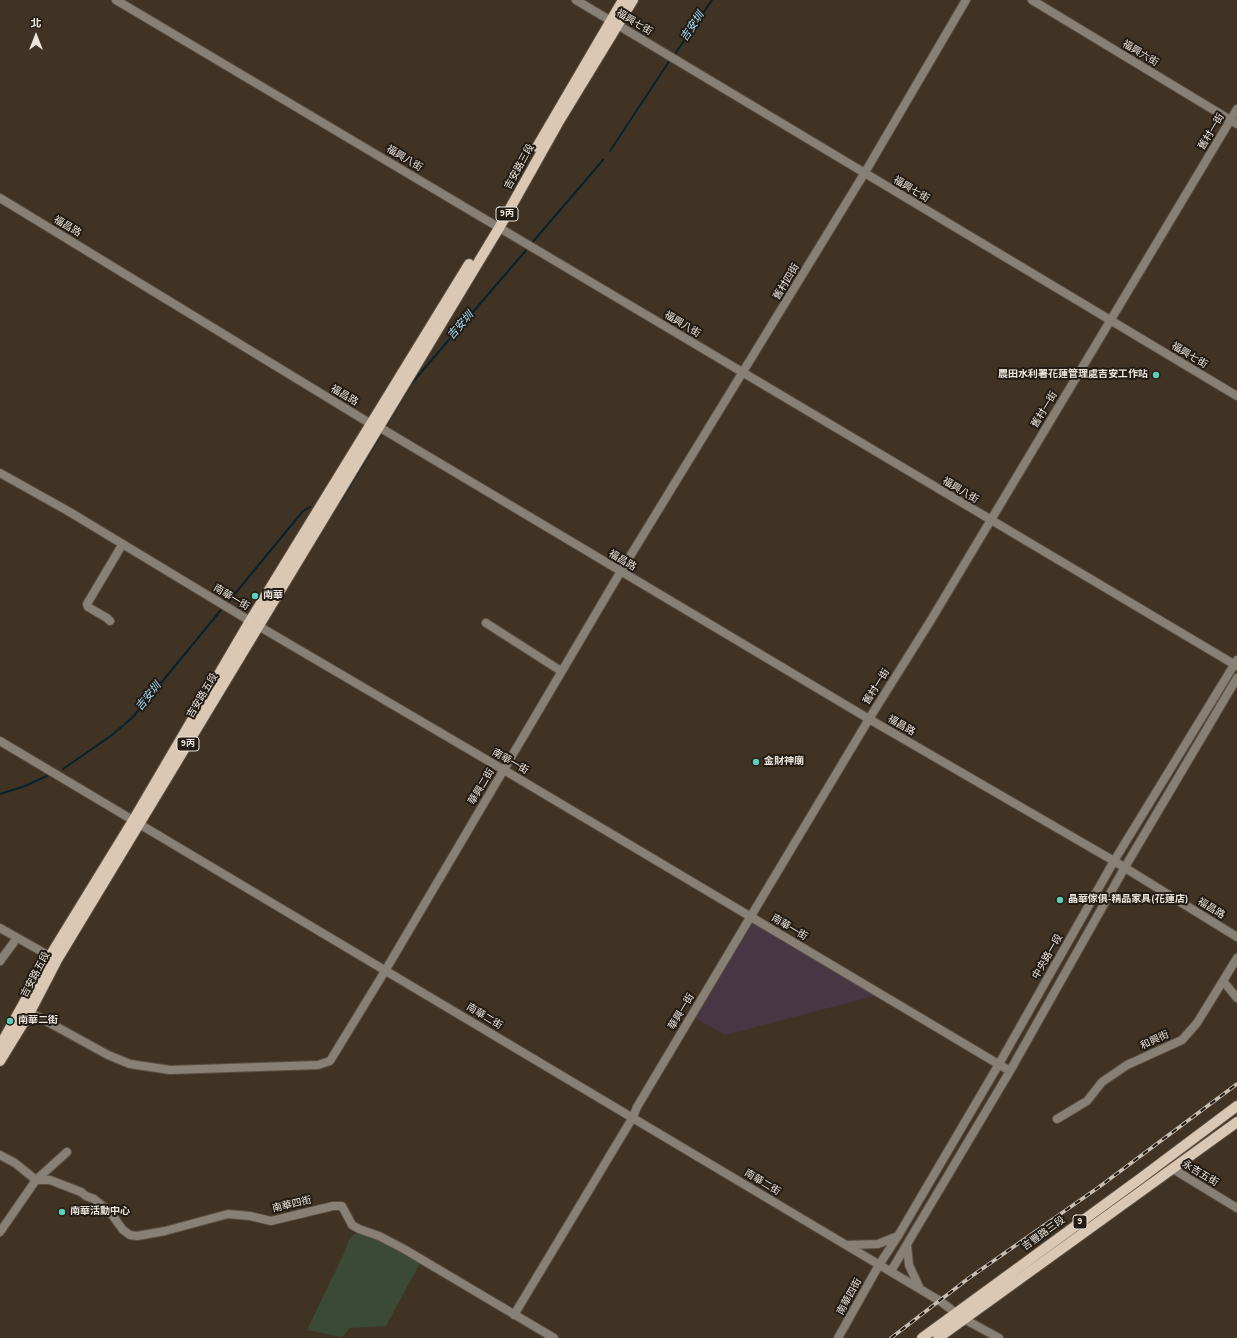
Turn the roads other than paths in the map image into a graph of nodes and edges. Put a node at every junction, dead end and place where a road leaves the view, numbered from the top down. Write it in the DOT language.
graph roads {
  1 [pos="116,0"];
  2 [pos="576,0"];
  3 [pos="623,0"];
  4 [pos="633,0"];
  5 [pos="966,0"];
  6 [pos="1032,0"];
  7 [pos="615,23"];
  8 [pos="1237,109"];
  9 [pos="1234,122"];
  10 [pos="864,174"];
  11 [pos="0,198"];
  12 [pos="497,226"];
  13 [pos="1110,321"];
  14 [pos="743,373"];
  15 [pos="1237,396"];
  16 [pos="375,426"];
  17 [pos="0,473"];
  18 [pos="991,520"];
  19 [pos="122,545"];
  20 [pos="621,572"];
  21 [pos="110,621"];
  22 [pos="250,621"];
  23 [pos="486,623"];
  24 [pos="260,626"];
  25 [pos="1236,663"];
  26 [pos="562,671"];
  27 [pos="1237,678"];
  28 [pos="869,719"];
  29 [pos="0,741"];
  30 [pos="504,770"];
  31 [pos="137,821"];
  32 [pos="1114,861"];
  33 [pos="1125,867"];
  34 [pos="751,916"];
  35 [pos="0,928"];
  36 [pos="1237,937"];
  37 [pos="17,938"];
  38 [pos="54,958"];
  39 [pos="1237,958"];
  40 [pos="0,961"];
  41 [pos="385,971"];
  42 [pos="1223,981"];
  43 [pos="1237,998"];
  44 [pos="26,1010"];
  45 [pos="0,1046"];
  46 [pos="0,1061"];
  47 [pos="999,1064"];
  48 [pos="1010,1071"];
  49 [pos="1237,1106"];
  50 [pos="633,1117"];
  51 [pos="1057,1118"];
  52 [pos="1237,1122"];
  53 [pos="67,1152"];
  54 [pos="0,1155"];
  55 [pos="1173,1169"];
  56 [pos="36,1180"];
  57 [pos="1237,1208"];
  58 [pos="0,1232"];
  59 [pos="898,1236"];
  60 [pos="847,1245"];
  61 [pos="907,1245"];
  62 [pos="879,1265"];
  63 [pos="891,1271"];
  64 [pos="920,1289"];
  65 [pos="514,1315"];
  66 [pos="960,1316"];
  67 [pos="554,1338"];
  68 [pos="838,1338"];
  69 [pos="922,1338"];
  70 [pos="938,1338"];
  71 [pos="998,1338"];
  1 -- 12 [label="street, 福興八街"];
  2 -- 7 [label="street, 福興七街"];
  3 -- 7 [label="main road, 吉安路三段 / 9丙"];
  4 -- 7 [label="main road, 吉安路三段 / 9丙"];
  5 -- 10 [label="street, 舊村四街"];
  6 -- 9 [label="street, 福興六街"];
  7 -- 10 [label="street, 福興七街"];
  7 -- 12 [label="main road, 吉安路三段 / 9丙"];
  8 -- 9 [label="street, 舊村一街"];
  9 -- 13 [label="street, 舊村一街"];
  10 -- 13 [label="street, 福興七街"];
  10 -- 14 [label="street, 舊村四街"];
  11 -- 16 [label="street, 福昌路"];
  12 -- 14 [label="street, 福興八街"];
  12 -- 16 [label="main road, 吉安路三段 / 9丙"];
  13 -- 15 [label="street, 福興七街"];
  13 -- 18 [label="street, 舊村一街"];
  14 -- 18 [label="street, 福興八街"];
  14 -- 20 [label="street, 舊村四街"];
  16 -- 20 [label="street, 福昌路"];
  16 -- 22 [label="main road, 吉安路五段 / 9丙"];
  16 -- 24 [label="main road, 吉安路五段 / 9丙"];
  17 -- 19 [label="street, 南華一街"];
  18 -- 25 [label="street, 福興八街"];
  18 -- 28 [label="street, 舊村一街"];
  19 -- 21 [label="street"];
  19 -- 22 [label="street, 南華一街"];
  20 -- 26 [label="street, 華興二街"];
  20 -- 28 [label="street, 福昌路"];
  22 -- 24 [label="street, 南華一街"];
  22 -- 31 [label="main road, 吉安路五段 / 9丙"];
  23 -- 26 [label="street"];
  24 -- 30 [label="street, 南華一街"];
  24 -- 31 [label="main road, 吉安路五段 / 9丙"];
  25 -- 32 [label="street, 中央路一段"];
  26 -- 30 [label="street, 華興二街"];
  27 -- 33 [label="street"];
  28 -- 32 [label="street, 福昌路"];
  28 -- 34 [label="street, 華興一街"];
  29 -- 31 [label="street, 南華二街"];
  30 -- 34 [label="street, 南華一街"];
  30 -- 41 [label="street, 華興二街"];
  31 -- 38 [label="main road, 吉安路五段 / 9丙"];
  31 -- 41 [label="street, 南華二街"];
  32 -- 33 [label="street, 福昌路"];
  32 -- 47 [label="street, 中央路一段"];
  33 -- 36 [label="street, 福昌路"];
  33 -- 48 [label="street"];
  34 -- 47 [label="street, 南華一街"];
  34 -- 50 [label="street, 華興一街"];
  35 -- 37 [label="street"];
  37 -- 38 [label="street"];
  37 -- 40 [label="street"];
  38 -- 44 [label="main road, 吉安路五段 / 9丙"];
  39 -- 42 [label="street, 和興街"];
  41 -- 44 [label="street, 華興二街"];
  41 -- 50 [label="street, 南華二街"];
  42 -- 43 [label="street"];
  42 -- 51 [label="street, 和興街"];
  44 -- 45 [label="main road, 吉安路五段 / 9丙"];
  44 -- 46 [label="main road, 吉安路五段 / 9丙"];
  47 -- 48 [label="street, 南華一街"];
  47 -- 59 [label="street, 中央路一段"];
  48 -- 61 [label="street"];
  49 -- 66 [label="main road, 吉豐路三段 / 9"];
  50 -- 60 [label="street, 南華二街"];
  50 -- 65 [label="street, 華興一街"];
  52 -- 55 [label="main road, 吉豐路三段 / 9"];
  53 -- 56 [label="street"];
  54 -- 56 [label="street"];
  55 -- 57 [label="street, 永吉五街"];
  55 -- 66 [label="main road, 吉豐路三段 / 9"];
  56 -- 58 [label="street"];
  56 -- 65 [label="street, 南華四街"];
  59 -- 60 [label="street"];
  59 -- 62 [label="street, 中央路一段"];
  60 -- 62 [label="street, 南華二街"];
  61 -- 63 [label="street"];
  61 -- 64 [label="street"];
  62 -- 63 [label="street, 南華二街"];
  62 -- 68 [label="street, 南華四街"];
  63 -- 64 [label="street, 南華二街"];
  64 -- 66 [label="street, 南華二街"];
  65 -- 67 [label="street, 南華四街"];
  66 -- 69 [label="main road, 吉豐路三段 / 9"];
  66 -- 70 [label="main road, 吉豐路三段 / 9"];
  66 -- 71 [label="street, 南華二街"];
}
